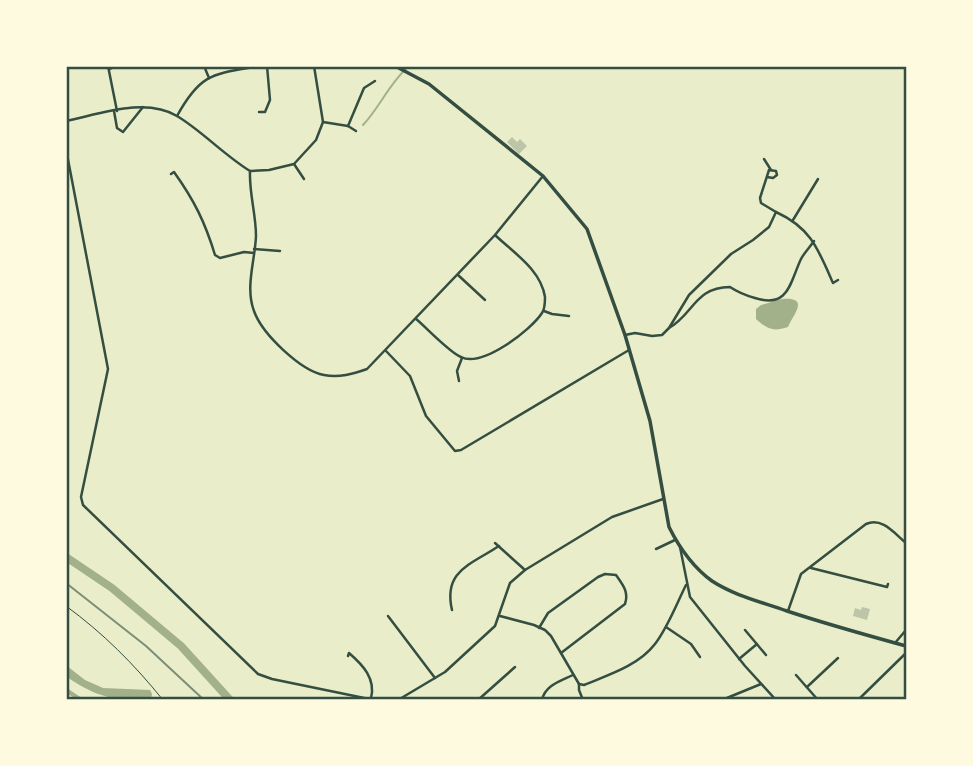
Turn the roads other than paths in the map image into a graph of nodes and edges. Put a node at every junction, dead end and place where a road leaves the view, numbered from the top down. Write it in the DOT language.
graph roads {
  1 [pos="117,66"];
  2 [pos="204,66"];
  3 [pos="260,66"];
  4 [pos="267,66"];
  5 [pos="314,66"];
  6 [pos="395,66"];
  7 [pos="249,67"];
  8 [pos="109,68"];
  9 [pos="209,78"];
  10 [pos="375,81"];
  11 [pos="143,107"];
  12 [pos="116,111"];
  13 [pos="259,112"];
  14 [pos="177,116"];
  15 [pos="66,121"];
  16 [pos="323,122"];
  17 [pos="348,125"];
  18 [pos="356,131"];
  19 [pos="66,149"];
  20 [pos="764,159"];
  21 [pos="294,164"];
  22 [pos="771,170"];
  23 [pos="250,171"];
  24 [pos="171,174"];
  25 [pos="543,176"];
  26 [pos="767,177"];
  27 [pos="304,179"];
  28 [pos="818,179"];
  29 [pos="776,212"];
  30 [pos="793,219"];
  31 [pos="495,235"];
  32 [pos="814,241"];
  33 [pos="254,251"];
  34 [pos="280,251"];
  35 [pos="458,275"];
  36 [pos="838,280"];
  37 [pos="485,300"];
  38 [pos="544,311"];
  39 [pos="569,316"];
  40 [pos="416,318"];
  41 [pos="669,328"];
  42 [pos="625,335"];
  43 [pos="629,350"];
  44 [pos="386,351"];
  45 [pos="462,358"];
  46 [pos="459,381"];
  47 [pos="663,499"];
  48 [pos="675,540"];
  49 [pos="906,543"];
  50 [pos="680,547"];
  51 [pos="656,549"];
  52 [pos="811,568"];
  53 [pos="525,570"];
  54 [pos="888,584"];
  55 [pos="686,585"];
  56 [pos="452,610"];
  57 [pos="788,611"];
  58 [pos="388,616"];
  59 [pos="499,616"];
  60 [pos="666,627"];
  61 [pos="539,628"];
  62 [pos="745,630"];
  63 [pos="906,630"];
  64 [pos="895,643"];
  65 [pos="757,644"];
  66 [pos="906,646"];
  67 [pos="561,653"];
  68 [pos="906,653"];
  69 [pos="766,655"];
  70 [pos="348,656"];
  71 [pos="700,657"];
  72 [pos="838,658"];
  73 [pos="739,659"];
  74 [pos="515,667"];
  75 [pos="573,675"];
  76 [pos="796,675"];
  77 [pos="435,678"];
  78 [pos="579,684"];
  79 [pos="761,684"];
  80 [pos="807,687"];
  81 [pos="372,699"];
  82 [pos="398,699"];
  83 [pos="480,699"];
  84 [pos="542,699"];
  85 [pos="583,699"];
  86 [pos="722,699"];
  87 [pos="776,699"];
  88 [pos="818,699"];
  89 [pos="858,699"];
  1 -- 8 [label="street"];
  2 -- 9 [label="street"];
  3 -- 7 [label="street"];
  4 -- 13 [label="street"];
  5 -- 16 [label="street"];
  6 -- 25 [label="main road"];
  7 -- 9 [label="street"];
  8 -- 12 [label="street"];
  9 -- 14 [label="street"];
  10 -- 17 [label="street"];
  11 -- 12 [label="street"];
  11 -- 12 [label="street"];
  11 -- 14 [label="street"];
  12 -- 15 [label="street"];
  14 -- 23 [label="street"];
  16 -- 17 [label="street"];
  16 -- 21 [label="street"];
  17 -- 18 [label="street"];
  19 -- 81 [label="street"];
  20 -- 22 [label="street"];
  21 -- 23 [label="street"];
  21 -- 27 [label="street"];
  22 -- 26 [label="street"];
  22 -- 26 [label="street"];
  23 -- 33 [label="street"];
  24 -- 33 [label="street"];
  25 -- 31 [label="street"];
  25 -- 42 [label="main road"];
  26 -- 29 [label="street"];
  28 -- 30 [label="street"];
  29 -- 30 [label="street"];
  29 -- 41 [label="street"];
  30 -- 32 [label="street"];
  31 -- 35 [label="street"];
  31 -- 38 [label="street"];
  32 -- 36 [label="street"];
  32 -- 41 [label="street"];
  33 -- 34 [label="street"];
  33 -- 44 [label="street"];
  35 -- 37 [label="street"];
  35 -- 40 [label="street"];
  38 -- 39 [label="street"];
  38 -- 45 [label="street"];
  40 -- 44 [label="street"];
  40 -- 45 [label="street"];
  41 -- 42 [label="street"];
  42 -- 43 [label="main road"];
  43 -- 44 [label="street"];
  43 -- 47 [label="main road"];
  45 -- 46 [label="street"];
  47 -- 48 [label="main road"];
  47 -- 53 [label="street"];
  48 -- 50 [label="main road"];
  48 -- 51 [label="street"];
  49 -- 52 [label="street"];
  50 -- 55 [label="street"];
  50 -- 57 [label="main road"];
  52 -- 54 [label="street"];
  52 -- 57 [label="street"];
  53 -- 56 [label="street"];
  53 -- 59 [label="street"];
  55 -- 60 [label="street"];
  55 -- 73 [label="street"];
  57 -- 64 [label="main road"];
  58 -- 77 [label="street"];
  59 -- 61 [label="street"];
  59 -- 77 [label="street"];
  60 -- 71 [label="street"];
  60 -- 78 [label="street"];
  61 -- 67 [label="street"];
  61 -- 67 [label="street"];
  62 -- 65 [label="street"];
  63 -- 64 [label="street"];
  64 -- 66 [label="main road"];
  65 -- 69 [label="street"];
  65 -- 73 [label="street"];
  67 -- 75 [label="street"];
  68 -- 89 [label="street"];
  70 -- 81 [label="street"];
  72 -- 80 [label="street"];
  73 -- 79 [label="street"];
  74 -- 83 [label="street"];
  75 -- 78 [label="street"];
  75 -- 84 [label="street"];
  76 -- 80 [label="street"];
  77 -- 82 [label="street"];
  78 -- 85 [label="street"];
  79 -- 86 [label="street"];
  79 -- 87 [label="street"];
  80 -- 88 [label="street"];
}
